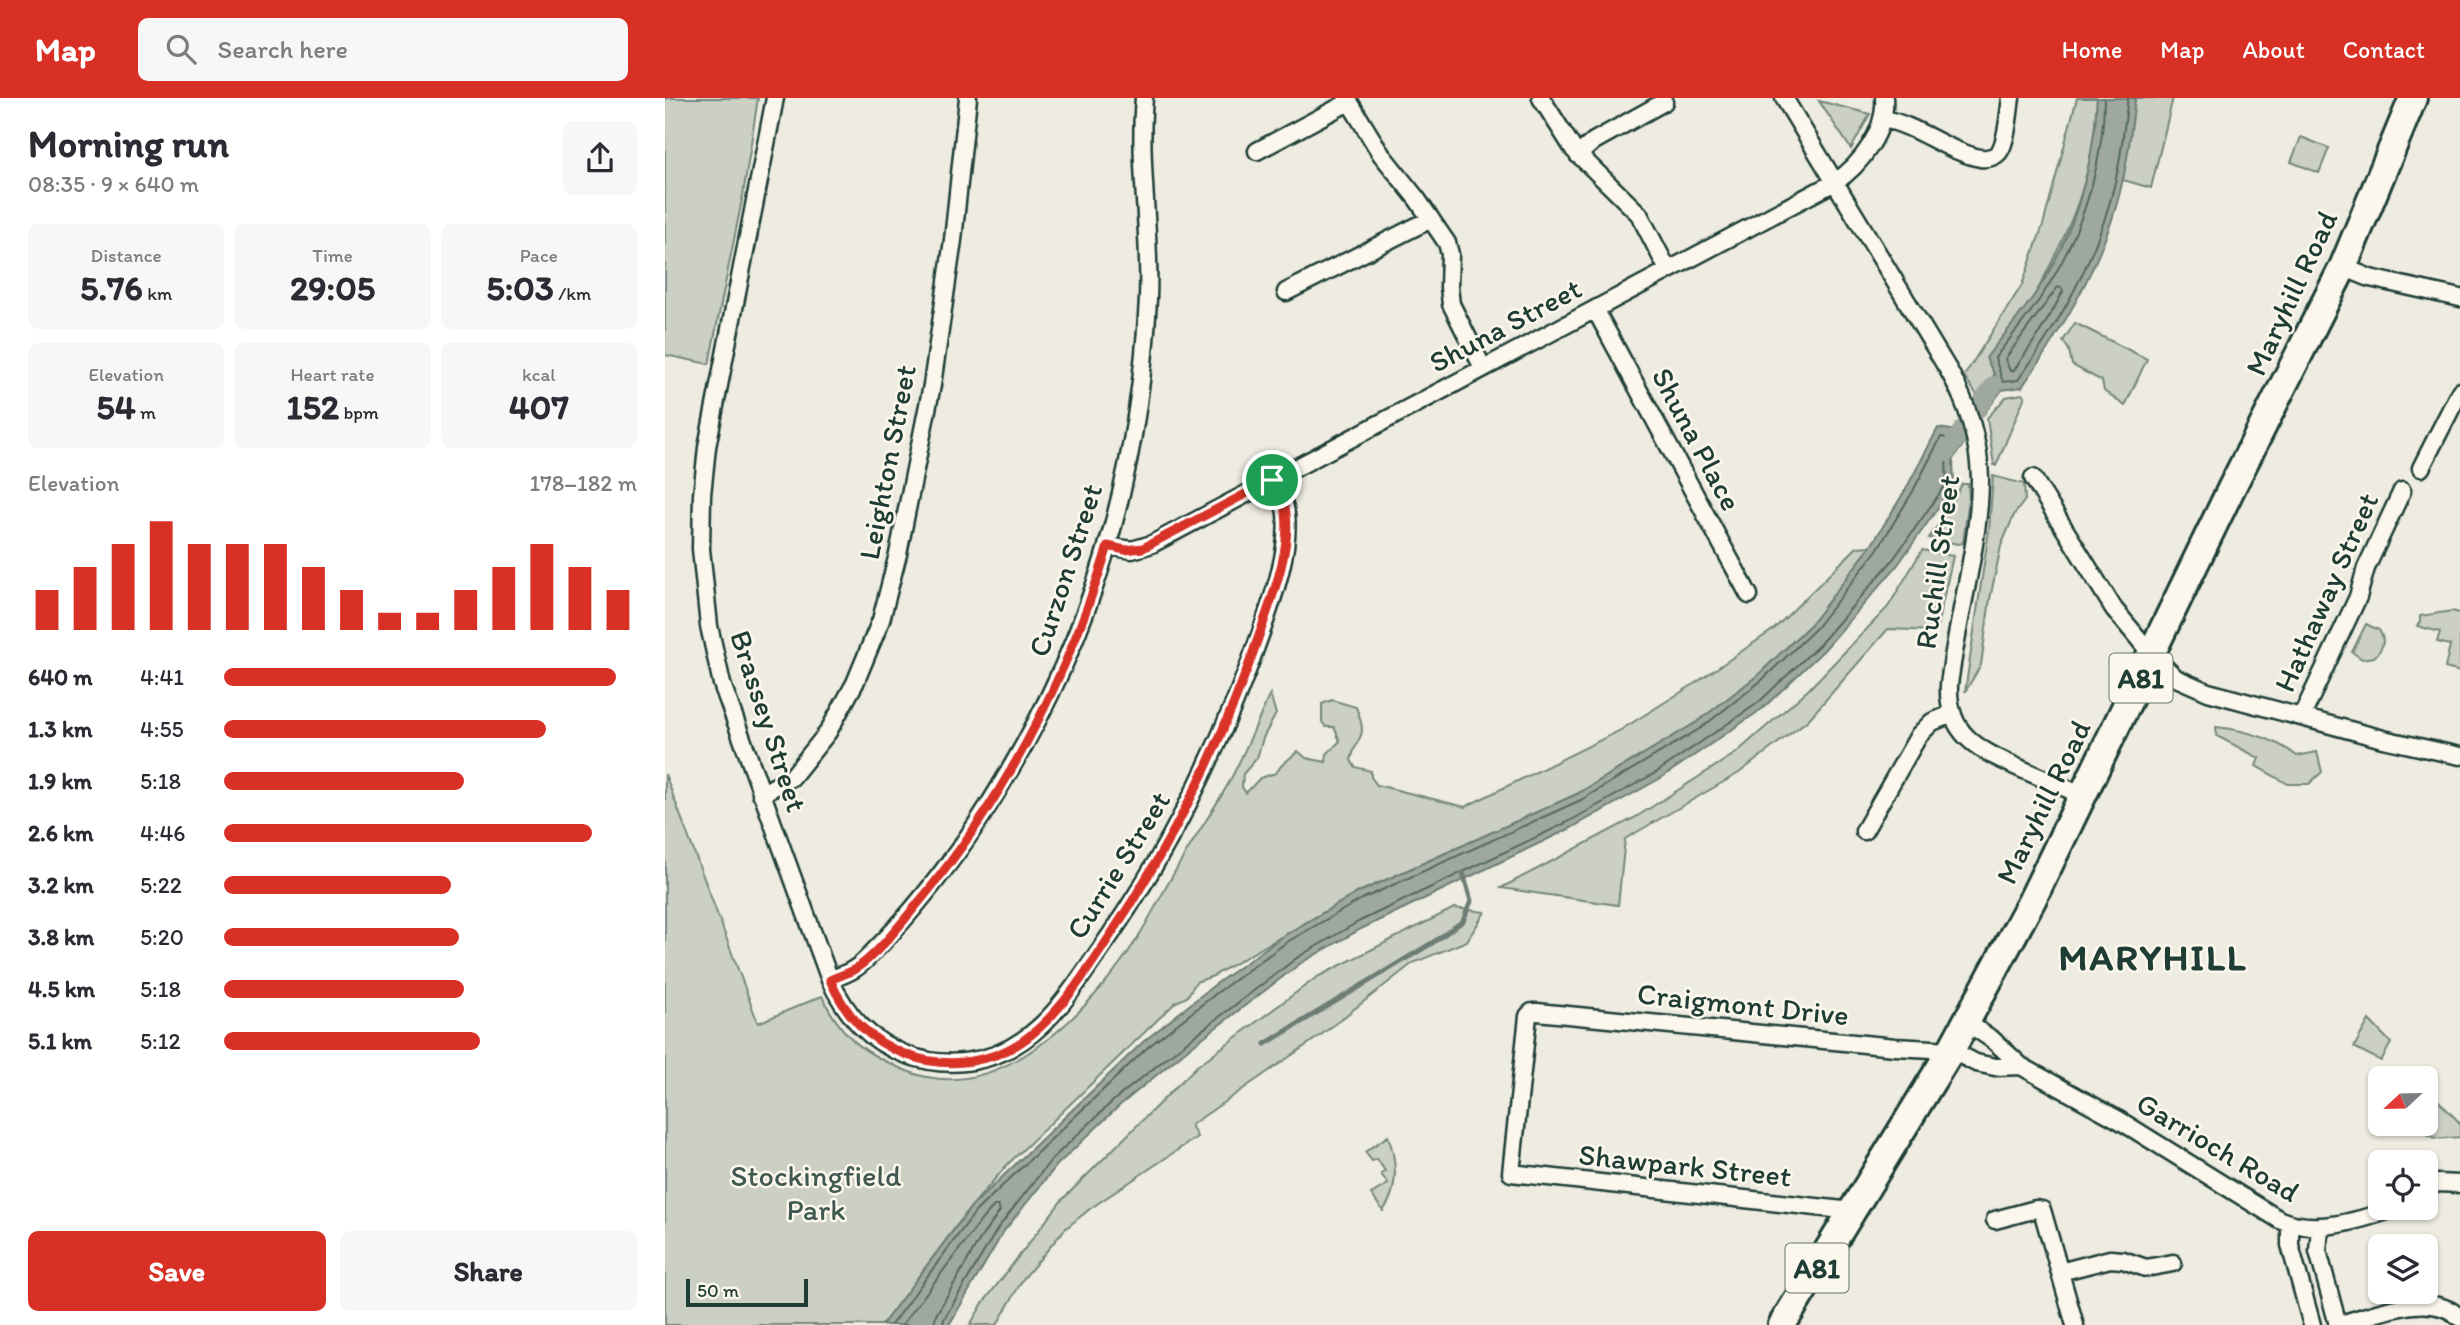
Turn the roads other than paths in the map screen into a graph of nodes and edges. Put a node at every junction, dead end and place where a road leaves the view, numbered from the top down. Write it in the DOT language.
graph roads {
  1 [pos="775,98"];
  2 [pos="968,98"];
  3 [pos="1144,98"];
  4 [pos="1541,98"];
  5 [pos="1784,98"];
  6 [pos="1884,98"];
  7 [pos="2011,98"];
  8 [pos="2413,98"];
  9 [pos="1348,100"];
  10 [pos="1664,102"];
  11 [pos="1883,119"];
  12 [pos="1257,151"];
  13 [pos="1578,156"];
  14 [pos="1835,182"];
  15 [pos="1431,219"];
  16 [pos="2343,267"];
  17 [pos="1668,270"];
  18 [pos="1286,292"];
  19 [pos="2460,298"];
  20 [pos="1595,309"];
  21 [pos="1483,368"];
  22 [pos="2460,391"];
  23 [pos="2421,468"];
  24 [pos="2033,478"];
  25 [pos="1272,480"];
  26 [pos="2402,491"];
  27 [pos="1108,546"];
  28 [pos="1749,596"];
  29 [pos="2152,655"];
  30 [pos="1952,714"];
  31 [pos="2302,716"];
  32 [pos="2460,756"];
  33 [pos="761,794"];
  34 [pos="2083,796"];
  35 [pos="1864,831"];
  36 [pos="830,980"];
  37 [pos="1966,1023"];
  38 [pos="1951,1050"];
  39 [pos="2021,1066"];
  40 [pos="1511,1173"];
  41 [pos="2438,1184"];
  42 [pos="2460,1184"];
  43 [pos="1852,1211"];
  44 [pos="2368,1215"];
  45 [pos="1995,1220"];
  46 [pos="2290,1224"];
  47 [pos="2320,1228"];
  48 [pos="2173,1263"];
  49 [pos="2060,1272"];
  50 [pos="2460,1318"];
  51 [pos="1782,1325"];
  52 [pos="2075,1325"];
  53 [pos="2312,1325"];
  54 [pos="2337,1325"];
  1 -- 33 [label="street, Brassey Street"];
  2 -- 33 [label="street, Leighton Street"];
  3 -- 27 [label="street, Curzon Street"];
  4 -- 13 [label="street"];
  5 -- 14 [label="street, Ruchill Street"];
  6 -- 11 [label="street, Shuna Street"];
  7 -- 11 [label="street"];
  8 -- 16 [label="main road, Maryhill Road / A81"];
  9 -- 12 [label="street"];
  9 -- 15 [label="street"];
  10 -- 13 [label="street"];
  11 -- 14 [label="street, Shuna Street"];
  13 -- 17 [label="street"];
  14 -- 17 [label="street, Shuna Street"];
  14 -- 30 [label="street, Ruchill Street"];
  15 -- 18 [label="street"];
  15 -- 21 [label="street"];
  16 -- 19 [label="street"];
  16 -- 29 [label="main road, Maryhill Road / A81"];
  17 -- 20 [label="street, Shuna Street"];
  20 -- 21 [label="street, Shuna Street"];
  20 -- 28 [label="street, Shuna Place"];
  21 -- 25 [label="street, Shuna Street"];
  22 -- 23 [label="street"];
  24 -- 29 [label="street"];
  25 -- 27 [label="street, Shuna Street"];
  25 -- 36 [label="street, Currie Street"];
  26 -- 31 [label="street, Hathaway Street"];
  27 -- 36 [label="street, Curzon Street"];
  29 -- 31 [label="street"];
  29 -- 34 [label="main road, Maryhill Road / A81"];
  30 -- 34 [label="street"];
  30 -- 35 [label="street"];
  31 -- 32 [label="street"];
  33 -- 36 [label="street, Brassey Street"];
  34 -- 37 [label="main road, Maryhill Road / A81"];
  37 -- 38 [label="main road, Maryhill Road / A81"];
  37 -- 39 [label="street, Garrioch Road"];
  38 -- 39 [label="street, Garrioch Road"];
  38 -- 40 [label="street, Craigmont Drive"];
  38 -- 43 [label="main road, Maryhill Road / A81"];
  39 -- 46 [label="street, Garrioch Road"];
  40 -- 43 [label="street, Shawpark Street"];
  41 -- 42 [label="street"];
  43 -- 51 [label="main road, Maryhill Road / A81"];
  44 -- 47 [label="street, Garrioch Road"];
  45 -- 49 [label="street"];
  46 -- 47 [label="street, Garrioch Road"];
  46 -- 53 [label="street"];
  47 -- 54 [label="street"];
  48 -- 49 [label="street"];
  49 -- 52 [label="street"];
  50 -- 54 [label="street"];
}
